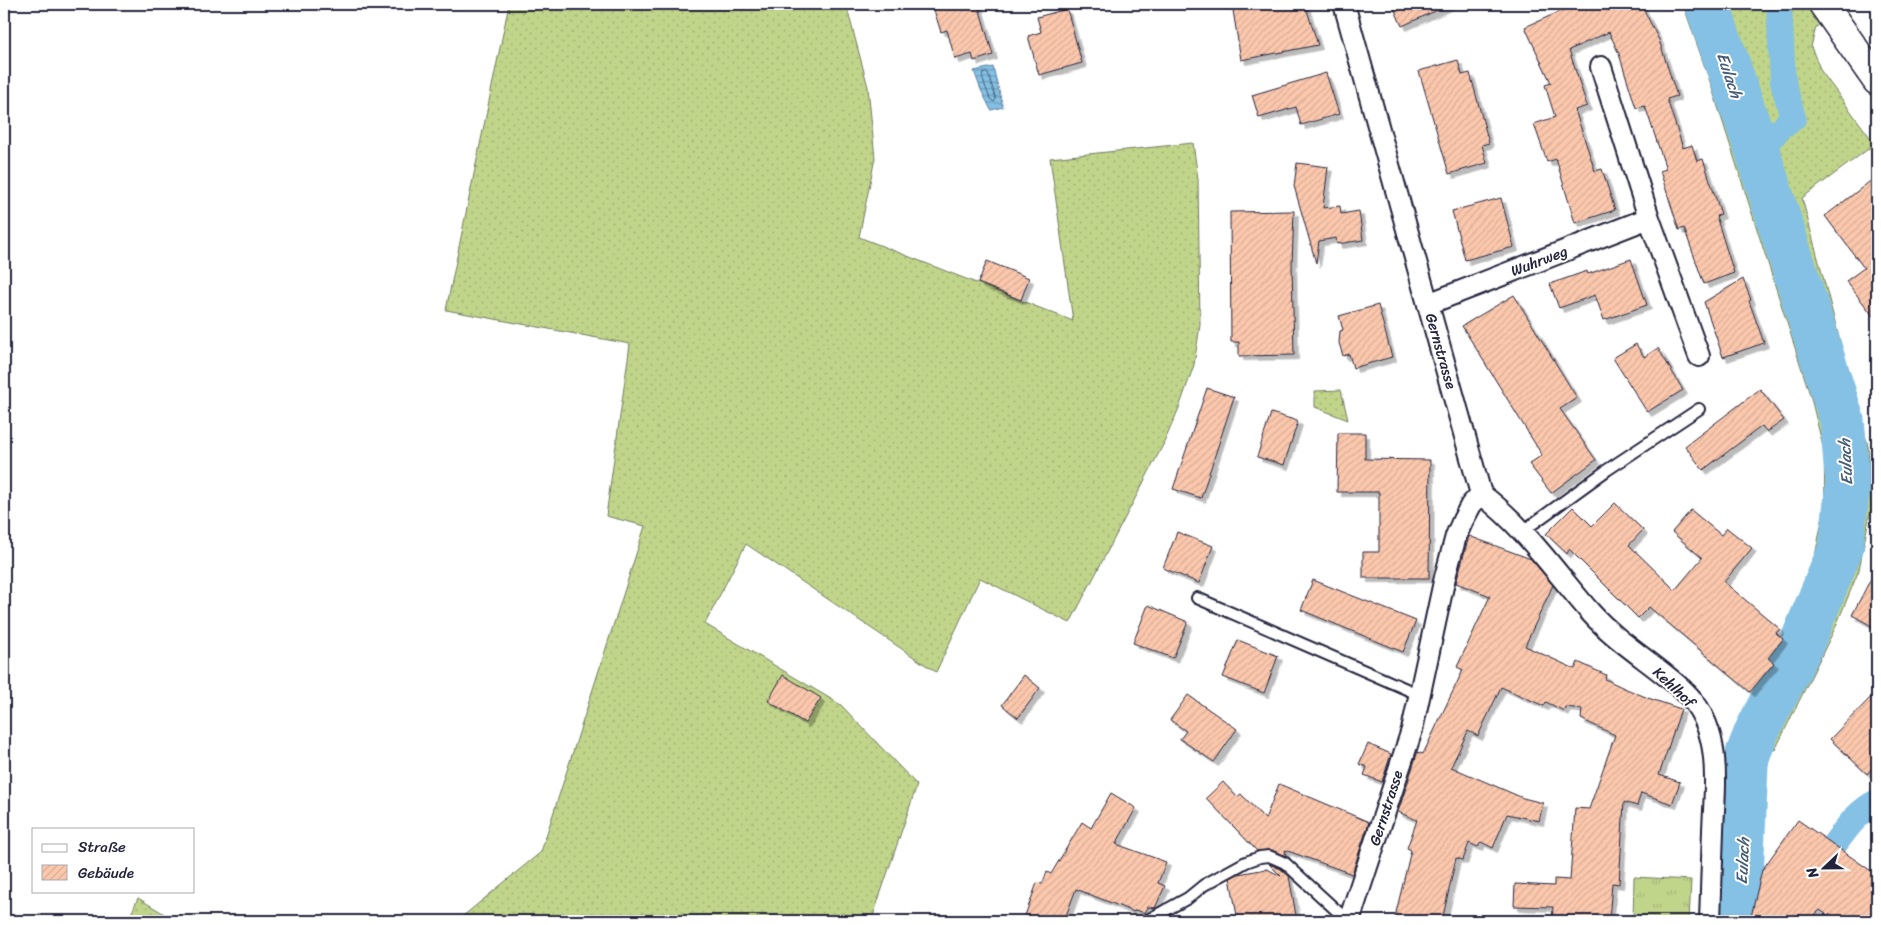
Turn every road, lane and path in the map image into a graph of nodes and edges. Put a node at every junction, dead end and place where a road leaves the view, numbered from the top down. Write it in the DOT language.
graph roads {
  1 [pos="1344,4"];
  2 [pos="1823,4"];
  3 [pos="1601,67"];
  4 [pos="1877,81"];
  5 [pos="1649,218"];
  6 [pos="1428,304"];
  7 [pos="1698,356"];
  8 [pos="1700,409"];
  9 [pos="1481,494"];
  10 [pos="1523,531"];
  11 [pos="1197,598"];
  12 [pos="1420,695"];
  13 [pos="1146,921"];
  14 [pos="1349,921"];
  15 [pos="1710,921"];
  1 -- 6 [label="street, Gernstrasse"];
  2 -- 4 [label="main road"];
  3 -- 5 [label="street"];
  5 -- 6 [label="street, Wuhrweg"];
  5 -- 7 [label="street"];
  6 -- 9 [label="street, Gernstrasse"];
  8 -- 10 [label="lane"];
  9 -- 10 [label="street, Kehlhof"];
  9 -- 12 [label="street, Gernstrasse"];
  10 -- 15 [label="street, Kehlhof"];
  11 -- 12 [label="lane"];
  12 -- 14 [label="street, Gernstrasse"];
  13 -- 14 [label="lane, Gernstrasse"];
}
